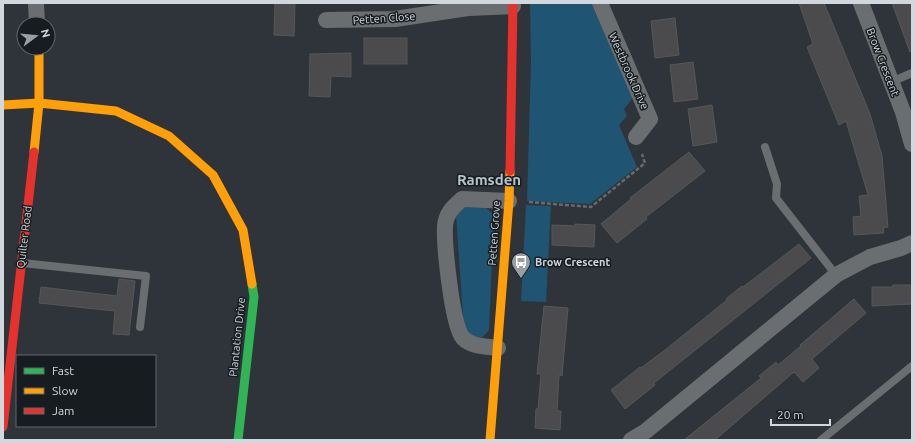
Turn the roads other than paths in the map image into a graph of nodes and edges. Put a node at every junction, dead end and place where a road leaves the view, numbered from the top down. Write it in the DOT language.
graph roads {
  1 [pos="36,3"];
  2 [pos="600,3"];
  3 [pos="860,3"];
  4 [pos="513,5"];
  5 [pos="37,16"];
  6 [pos="326,20"];
  7 [pos="39,56"];
  8 [pos="912,73"];
  9 [pos="891,82"];
  10 [pos="40,103"];
  11 [pos="3,105"];
  12 [pos="636,137"];
  13 [pos="912,144"];
  14 [pos="765,147"];
  15 [pos="509,201"];
  16 [pos="912,243"];
  17 [pos="21,263"];
  18 [pos="836,275"];
  19 [pos="140,327"];
  20 [pos="498,348"];
  21 [pos="912,366"];
  22 [pos="3,426"];
  23 [pos="238,440"];
  24 [pos="490,440"];
  25 [pos="631,440"];
  26 [pos="821,440"];
  1 -- 5 [label="street"];
  2 -- 12 [label="street, Westbrook Drive"];
  3 -- 9 [label="street, Brow Crescent"];
  4 -- 6 [label="street, Petten Close"];
  4 -- 15 [label="street, Petten Grove"];
  7 -- 10 [label="street, Quilter Road"];
  8 -- 9 [label="lane"];
  9 -- 13 [label="street, Brow Crescent"];
  10 -- 11 [label="street, Plantation Drive"];
  10 -- 17 [label="street, Quilter Road"];
  10 -- 23 [label="street, Plantation Drive"];
  14 -- 18 [label="lane"];
  15 -- 20 [label="street, Petten Grove"];
  15 -- 20 [label="street"];
  16 -- 18 [label="street"];
  17 -- 19 [label="lane"];
  17 -- 22 [label="street, Quilter Road"];
  18 -- 25 [label="street"];
  20 -- 24 [label="street, Petten Grove"];
  21 -- 26 [label="lane"];
}
